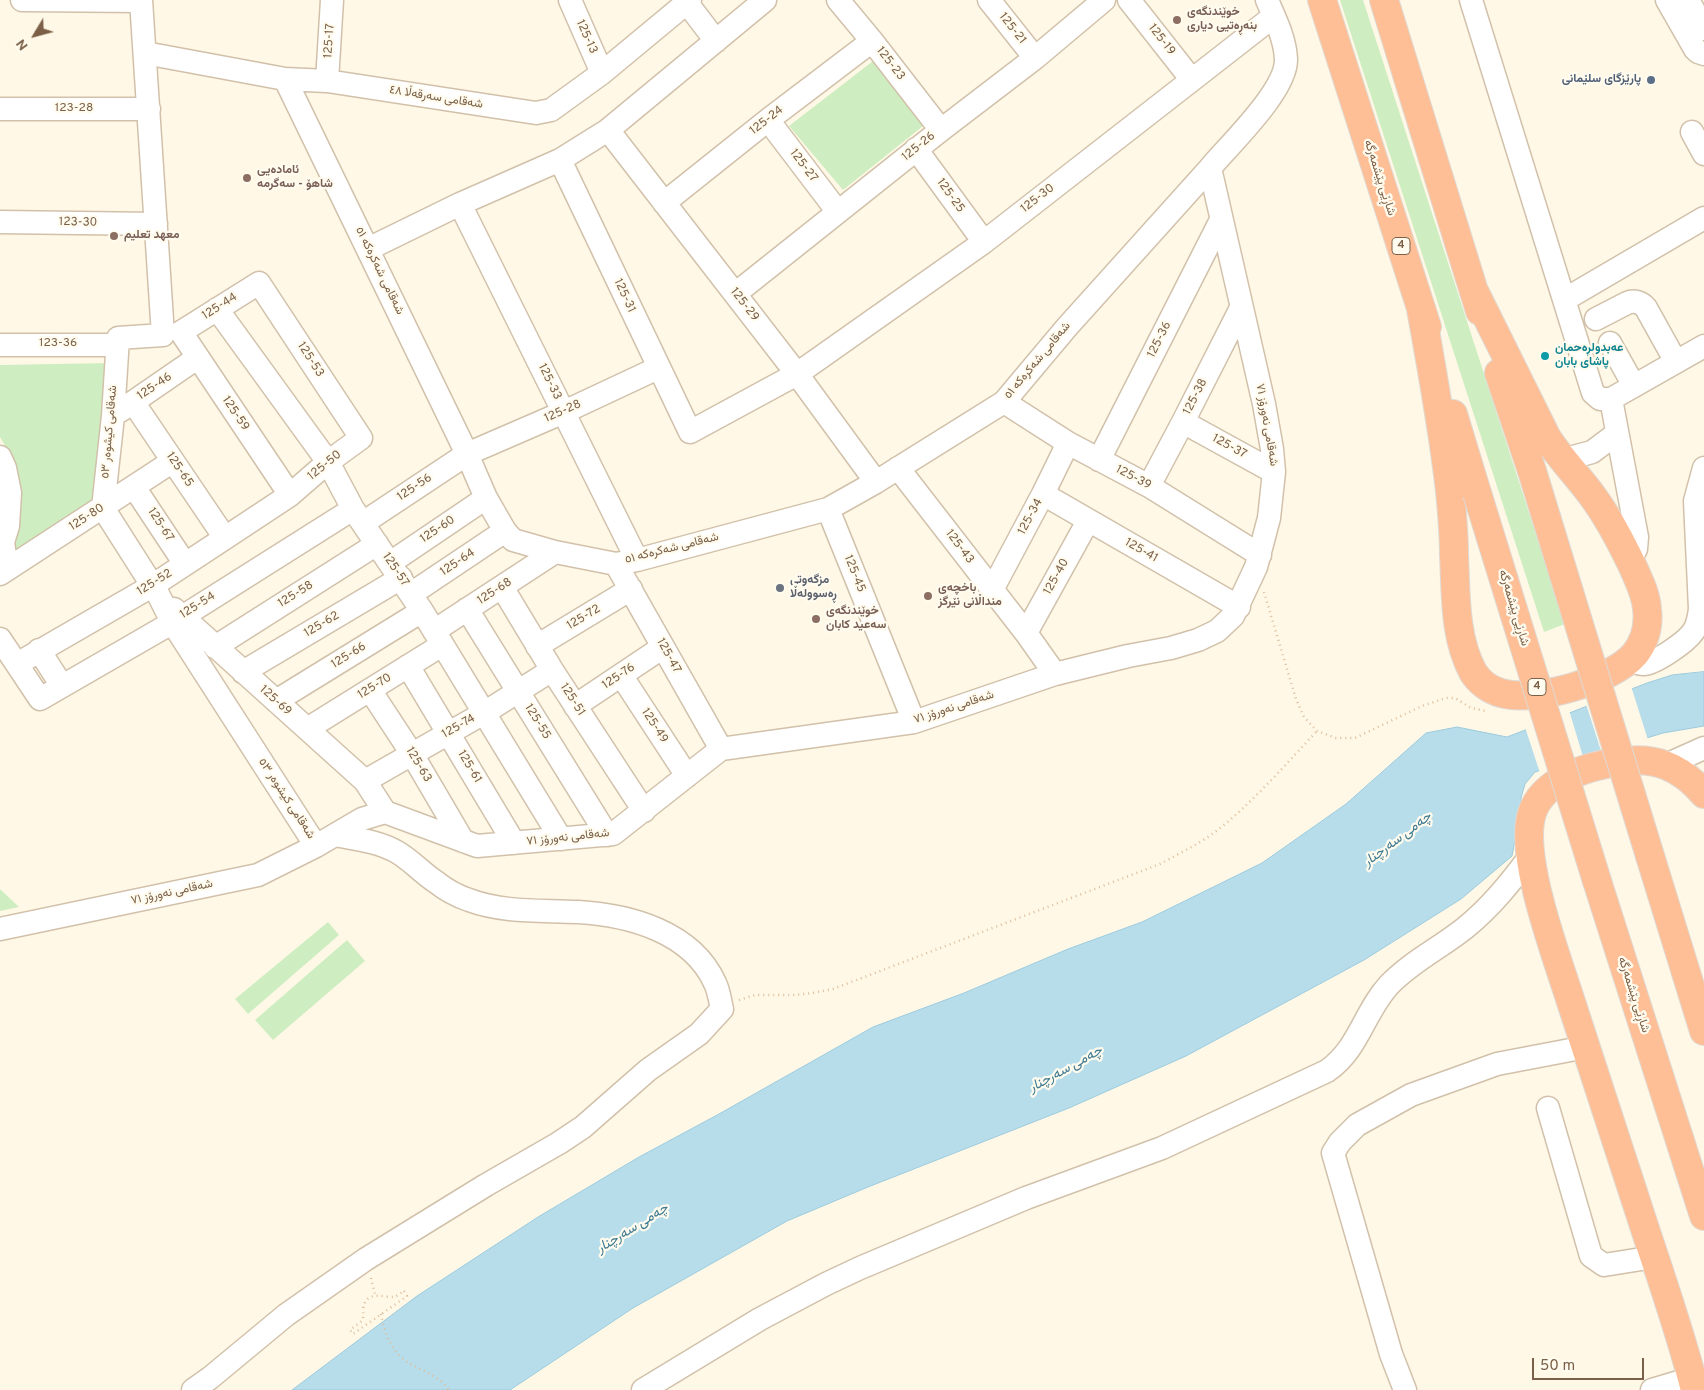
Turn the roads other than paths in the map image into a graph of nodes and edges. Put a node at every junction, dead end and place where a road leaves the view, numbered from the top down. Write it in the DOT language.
graph roads {
  1 [pos="22,0"];
  2 [pos="332,0"];
  3 [pos="570,0"];
  4 [pos="765,0"];
  5 [pos="838,0"];
  6 [pos="989,0"];
  7 [pos="1104,0"];
  8 [pos="1129,0"];
  9 [pos="1322,0"];
  10 [pos="1384,0"];
  11 [pos="1471,0"];
  12 [pos="1667,0"];
  13 [pos="1688,0"];
  14 [pos="141,1"];
  15 [pos="688,2"];
  16 [pos="1270,8"];
  17 [pos="1704,30"];
  18 [pos="716,41"];
  19 [pos="872,41"];
  20 [pos="145,53"];
  21 [pos="1704,54"];
  22 [pos="1035,58"];
  23 [pos="602,73"];
  24 [pos="285,79"];
  25 [pos="1192,80"];
  26 [pos="327,81"];
  27 [pos="0,109"];
  28 [pos="149,109"];
  29 [pos="768,120"];
  30 [pos="608,130"];
  31 [pos="941,130"];
  32 [pos="1692,132"];
  33 [pos="916,150"];
  34 [pos="1704,154"];
  35 [pos="560,160"];
  36 [pos="1210,168"];
  37 [pos="664,203"];
  38 [pos="460,204"];
  39 [pos="838,212"];
  40 [pos="1704,218"];
  41 [pos="1221,220"];
  42 [pos="0,222"];
  43 [pos="156,224"];
  44 [pos="984,242"];
  45 [pos="368,249"];
  46 [pos="259,283"];
  47 [pos="735,294"];
  48 [pos="1474,294"];
  49 [pos="1564,300"];
  50 [pos="1241,308"];
  51 [pos="217,309"];
  52 [pos="1421,309"];
  53 [pos="1596,319"];
  54 [pos="172,328"];
  55 [pos="1610,343"];
  56 [pos="0,345"];
  57 [pos="117,345"];
  58 [pos="1704,346"];
  59 [pos="197,358"];
  60 [pos="1676,362"];
  61 [pos="658,368"];
  62 [pos="797,374"];
  63 [pos="1634,386"];
  64 [pos="1611,399"];
  65 [pos="133,402"];
  66 [pos="1004,402"];
  67 [pos="564,412"];
  68 [pos="113,416"];
  69 [pos="1184,422"];
  70 [pos="1615,428"];
  71 [pos="690,432"];
  72 [pos="361,438"];
  73 [pos="1068,443"];
  74 [pos="467,454"];
  75 [pos="0,458"];
  76 [pos="1099,460"];
  77 [pos="1562,460"];
  78 [pos="173,461"];
  79 [pos="328,462"];
  80 [pos="898,468"];
  81 [pos="1704,468"];
  82 [pos="1274,472"];
  83 [pos="876,482"];
  84 [pos="1149,486"];
  85 [pos="134,487"];
  86 [pos="1044,494"];
  87 [pos="290,495"];
  88 [pos="486,498"];
  89 [pos="103,508"];
  90 [pos="828,509"];
  91 [pos="358,516"];
  92 [pos="1088,521"];
  93 [pos="505,532"];
  94 [pos="225,538"];
  95 [pos="377,544"];
  96 [pos="556,552"];
  97 [pos="1630,560"];
  98 [pos="1258,561"];
  99 [pos="627,562"];
  100 [pos="185,564"];
  101 [pos="3,572"];
  102 [pos="1701,581"];
  103 [pos="406,586"];
  104 [pos="502,587"];
  105 [pos="631,589"];
  106 [pos="992,590"];
  107 [pos="156,591"];
  108 [pos="1238,607"];
  109 [pos="467,609"];
  110 [pos="177,619"];
  111 [pos="1026,633"];
  112 [pos="438,638"];
  113 [pos="0,639"];
  114 [pos="537,646"];
  115 [pos="215,647"];
  116 [pos="663,647"];
  117 [pos="39,650"];
  118 [pos="1629,660"];
  119 [pos="17,664"];
  120 [pos="408,666"];
  121 [pos="552,670"];
  122 [pos="243,672"];
  123 [pos="1055,674"];
  124 [pos="621,675"];
  125 [pos="62,686"];
  126 [pos="370,690"];
  127 [pos="518,691"];
  128 [pos="276,701"];
  129 [pos="575,706"];
  130 [pos="484,713"];
  131 [pos="914,722"];
  132 [pos="307,729"];
  133 [pos="448,733"];
  134 [pos="1704,748"];
  135 [pos="720,749"];
  136 [pos="412,754"];
  137 [pos="1666,765"];
  138 [pos="687,776"];
  139 [pos="365,782"];
  140 [pos="1704,794"];
  141 [pos="644,811"];
  142 [pos="385,812"];
  143 [pos="335,835"];
  144 [pos="607,835"];
  145 [pos="560,839"];
  146 [pos="463,841"];
  147 [pos="514,843"];
  148 [pos="316,846"];
  149 [pos="1531,855"];
  150 [pos="0,929"];
  151 [pos="1704,1031"];
  152 [pos="1586,1047"];
  153 [pos="1548,1108"];
  154 [pos="1704,1216"];
  155 [pos="1654,1257"];
  156 [pos="1693,1384"];
  157 [pos="193,1390"];
  158 [pos="643,1390"];
  159 [pos="1405,1390"];
  160 [pos="1652,1390"];
  1 -- 14 [label="street"];
  2 -- 26 [label="street, 125-17"];
  3 -- 23 [label="street, 125-13"];
  4 -- 18 [label="street"];
  5 -- 19 [label="street, 125-23"];
  6 -- 22 [label="street, 125-21"];
  7 -- 22 [label="street, 125-26"];
  8 -- 25 [label="street, 125-19"];
  9 -- 52 [label="highway, شاڕێی پێشمەرگە / 4"];
  10 -- 48 [label="highway"];
  11 -- 49 [label="street"];
  12 -- 21 [label="street"];
  13 -- 17 [label="street"];
  14 -- 20 [label="street"];
  15 -- 18 [label="street"];
  15 -- 23 [label="street, شەقامی سەرقەڵا ٤٨"];
  16 -- 25 [label="street, 125-30"];
  16 -- 36 [label="street"];
  18 -- 30 [label="street"];
  19 -- 29 [label="street, 125-24"];
  19 -- 31 [label="street, 125-23"];
  20 -- 24 [label="street, شەقامی سەرقەڵا ٤٨"];
  20 -- 28 [label="street"];
  22 -- 31 [label="street, 125-26"];
  23 -- 26 [label="street, شەقامی سەرقەڵا ٤٨"];
  24 -- 26 [label="street, شەقامی سەرقەڵا ٤٨"];
  24 -- 45 [label="street, شەقامی شەکرەکە ٥١"];
  25 -- 44 [label="street, 125-30"];
  27 -- 28 [label="street, 123-28"];
  28 -- 43 [label="street"];
  29 -- 37 [label="street, 125-24"];
  29 -- 39 [label="street, 125-27"];
  30 -- 35 [label="street"];
  30 -- 37 [label="street, 125-29"];
  31 -- 33 [label="street, 125-26"];
  32 -- 34 [label="street"];
  33 -- 39 [label="street, 125-26"];
  33 -- 44 [label="street, 125-25"];
  35 -- 38 [label="street"];
  35 -- 61 [label="street, 125-31"];
  36 -- 41 [label="street, شەقامی نەورۆز ٧١"];
  36 -- 66 [label="street, شەقامی شەکرەکە ٥١"];
  37 -- 47 [label="street, 125-29"];
  38 -- 45 [label="street"];
  38 -- 67 [label="street, 125-33"];
  39 -- 47 [label="street, 125-26"];
  40 -- 49 [label="street"];
  41 -- 50 [label="street, شەقامی نەورۆز ٧١"];
  41 -- 76 [label="street, 125-36"];
  42 -- 43 [label="street, 123-30"];
  43 -- 54 [label="street"];
  44 -- 62 [label="street, 125-30"];
  45 -- 74 [label="street, شەقامی شەکرەکە ٥١"];
  46 -- 51 [label="street, 125-44"];
  46 -- 72 [label="street, 125-53"];
  47 -- 62 [label="street, 125-29"];
  48 -- 77 [label="highway"];
  48 -- 151 [label="highway, bridge"];
  49 -- 64 [label="street"];
  50 -- 69 [label="street, 125-38"];
  50 -- 82 [label="street, شەقامی نەورۆز ٧١"];
  51 -- 54 [label="street, 125-44"];
  51 -- 79 [label="street, 125-57"];
  52 -- 118 [label="highway"];
  52 -- 154 [label="highway, شاڕێی پێشمەرگە / 4, bridge"];
  53 -- 60 [label="street"];
  54 -- 57 [label="street"];
  54 -- 59 [label="street, 125-59"];
  55 -- 63 [label="street"];
  56 -- 57 [label="street, 123-36"];
  57 -- 68 [label="street, شەقامی کیشوەر ٥٣"];
  58 -- 60 [label="street"];
  59 -- 65 [label="street, 125-46"];
  59 -- 87 [label="street, 125-59"];
  60 -- 63 [label="street"];
  61 -- 67 [label="street, 125-28"];
  61 -- 71 [label="street, 125-31"];
  62 -- 71 [label="street, 125-30"];
  62 -- 83 [label="street, 125-29"];
  63 -- 64 [label="street"];
  64 -- 70 [label="street"];
  65 -- 68 [label="street, 125-46"];
  65 -- 78 [label="street, 125-65"];
  66 -- 73 [label="street, 125-39"];
  66 -- 80 [label="street, شەقامی شەکرەکە ٥١"];
  67 -- 74 [label="street, 125-28"];
  67 -- 99 [label="street, 125-33"];
  68 -- 89 [label="street, شەقامی کیشوەر ٥٣"];
  69 -- 82 [label="street, 125-37"];
  69 -- 84 [label="street, 125-38"];
  70 -- 77 [label="street"];
  70 -- 97 [label="street"];
  72 -- 79 [label="street, 125-50"];
  73 -- 76 [label="street, 125-39"];
  73 -- 86 [label="street, 125-34"];
  74 -- 88 [label="street, شەقامی شەکرەکە ٥١"];
  74 -- 91 [label="street, 125-56"];
  75 -- 101 [label="street"];
  76 -- 84 [label="street, 125-39"];
  77 -- 97 [label="highway"];
  78 -- 85 [label="street, 125-80"];
  78 -- 94 [label="street, 125-65"];
  79 -- 87 [label="street, 125-50"];
  79 -- 91 [label="street, 125-57"];
  80 -- 83 [label="street, شەقامی شەکرەکە ٥١"];
  80 -- 106 [label="street, 125-43"];
  81 -- 102 [label="street"];
  82 -- 98 [label="street, شەقامی نەورۆز ٧١"];
  83 -- 90 [label="street, شەقامی شەکرەکە ٥١"];
  84 -- 98 [label="street, 125-39"];
  85 -- 89 [label="street, 125-80"];
  85 -- 100 [label="street, 125-67"];
  86 -- 92 [label="street, 125-41"];
  86 -- 106 [label="street, 125-34"];
  87 -- 94 [label="street, 125-52"];
  88 -- 93 [label="street, شەقامی شەکرەکە ٥١"];
  88 -- 103 [label="street, 125-60"];
  89 -- 101 [label="street, 125-80"];
  89 -- 107 [label="street"];
  90 -- 99 [label="street, شەقامی شەکرەکە ٥١"];
  90 -- 131 [label="street, 125-45"];
  91 -- 95 [label="street, 125-57"];
  91 -- 110 [label="street, 125-54"];
  92 -- 108 [label="street, 125-41"];
  92 -- 111 [label="street, 125-40"];
  93 -- 96 [label="street, شەقامی شەکرەکە ٥١"];
  93 -- 103 [label="street, 125-64"];
  94 -- 100 [label="street, 125-52"];
  95 -- 103 [label="street, 125-57"];
  95 -- 115 [label="street, 125-58"];
  96 -- 99 [label="street, شەقامی شەکرەکە ٥١"];
  96 -- 104 [label="street, 125-68"];
  97 -- 118 [label="highway"];
  98 -- 108 [label="street, شەقامی نەورۆز ٧١"];
  99 -- 105 [label="street, 125-47"];
  100 -- 107 [label="street, 125-52"];
  102 -- 118 [label="street"];
  103 -- 112 [label="street, 125-57"];
  103 -- 122 [label="street, 125-62"];
  103 -- 128 [label="street, 125-66"];
  104 -- 109 [label="street, 125-68"];
  104 -- 114 [label="street, 125-51"];
  105 -- 114 [label="street, 125-72"];
  105 -- 116 [label="street, 125-47"];
  106 -- 111 [label="street, 125-43"];
  107 -- 110 [label="street, 125-69"];
  107 -- 117 [label="street, 125-52"];
  108 -- 123 [label="street, شەقامی نەورۆز ٧١"];
  109 -- 112 [label="street, 125-68"];
  109 -- 127 [label="street, 125-55"];
  110 -- 115 [label="street, 125-69"];
  110 -- 125 [label="street, 125-54"];
  110 -- 148 [label="street, شەقامی کیشوەر ٥٣"];
  111 -- 123 [label="street, 125-43"];
  112 -- 120 [label="street, 125-70"];
  112 -- 130 [label="street, 125-57"];
  113 -- 119 [label="street"];
  114 -- 121 [label="street, 125-51"];
  115 -- 122 [label="street, 125-69"];
  116 -- 124 [label="street, 125-76"];
  116 -- 135 [label="street, 125-47"];
  117 -- 119 [label="street, 125-52"];
  117 -- 125 [label="street"];
  119 -- 125 [label="street, 125-54"];
  120 -- 126 [label="street, 125-70"];
  120 -- 133 [label="street, 125-61"];
  121 -- 127 [label="street, 125-74"];
  121 -- 129 [label="street, 125-51"];
  122 -- 128 [label="street, 125-69"];
  123 -- 131 [label="street, شەقامی نەورۆز ٧١"];
  124 -- 129 [label="street, 125-76"];
  124 -- 138 [label="street, 125-49"];
  126 -- 132 [label="street, 125-70"];
  126 -- 136 [label="street, 125-63"];
  127 -- 130 [label="street, 125-74"];
  127 -- 144 [label="street, 125-55"];
  128 -- 132 [label="street, 125-69"];
  129 -- 141 [label="street, 125-51"];
  130 -- 133 [label="street, 125-74"];
  130 -- 145 [label="street, 125-57"];
  131 -- 135 [label="street, شەقامی نەورۆز ٧١"];
  132 -- 139 [label="street, 125-69"];
  133 -- 136 [label="street, 125-74"];
  133 -- 147 [label="street, 125-61"];
  134 -- 137 [label="street"];
  135 -- 138 [label="street, شەقامی نەورۆز ٧١"];
  136 -- 139 [label="street, 125-74"];
  136 -- 146 [label="street, 125-63"];
  137 -- 140 [label="highway"];
  137 -- 149 [label="highway"];
  138 -- 141 [label="street, شەقامی نەورۆز ٧١"];
  139 -- 142 [label="street, 125-69"];
  141 -- 144 [label="street, شەقامی نەورۆز ٧١"];
  142 -- 143 [label="street, شەقامی نەورۆز ٧١"];
  142 -- 146 [label="street, شەقامی نەورۆز ٧١"];
  143 -- 148 [label="street, شەقامی نەورۆز ٧١"];
  143 -- 157 [label="street"];
  144 -- 145 [label="street, شەقامی نەورۆز ٧١"];
  145 -- 147 [label="street, شەقامی نەورۆز ٧١"];
  146 -- 147 [label="street, شەقامی نەورۆز ٧١"];
  148 -- 150 [label="street, شەقامی نەورۆز ٧١"];
  149 -- 152 [label="highway"];
  149 -- 158 [label="street"];
  152 -- 155 [label="highway"];
  152 -- 159 [label="street"];
  153 -- 155 [label="street"];
  155 -- 156 [label="highway"];
  156 -- 160 [label="street"];
}
